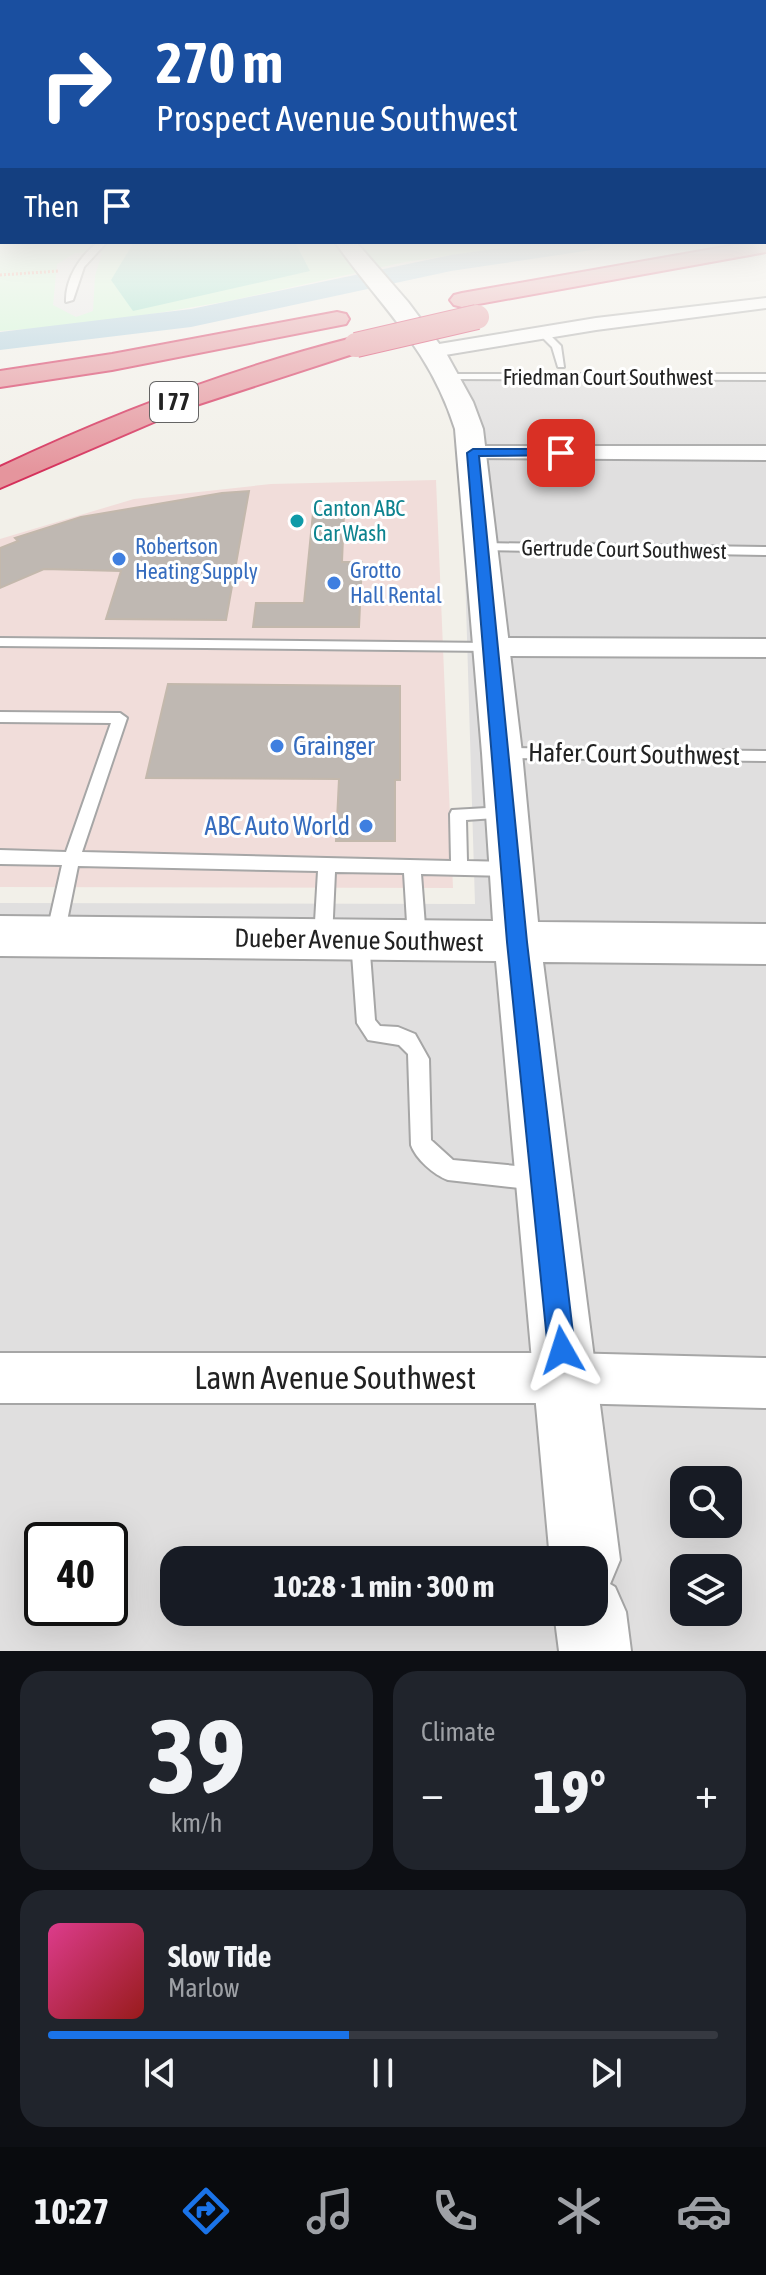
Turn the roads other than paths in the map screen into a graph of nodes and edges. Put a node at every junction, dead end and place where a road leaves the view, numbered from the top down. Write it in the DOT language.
graph roads {
  1 [pos="334,316"];
  2 [pos="348,316"];
  3 [pos="356,316"];
  4 [pos="377,316"];
  5 [pos="665,316"];
  6 [pos="542,332"];
  7 [pos="442,364"];
  8 [pos="561,365"];
  9 [pos="766,377"];
  10 [pos="0,379"];
  11 [pos="161,381"];
  12 [pos="473,453"];
  13 [pos="766,453"];
  14 [pos="1,479"];
  15 [pos="482,547"];
  16 [pos="766,551"];
  17 [pos="0,642"];
  18 [pos="491,647"];
  19 [pos="766,648"];
  20 [pos="0,717"];
  21 [pos="502,753"];
  22 [pos="766,756"];
  23 [pos="507,813"];
  24 [pos="0,857"];
  25 [pos="72,857"];
  26 [pos="327,865"];
  27 [pos="412,867"];
  28 [pos="459,868"];
  29 [pos="512,869"];
  30 [pos="0,936"];
  31 [pos="55,936"];
  32 [pos="341,939"];
  33 [pos="417,940"];
  34 [pos="517,942"];
  35 [pos="766,944"];
  36 [pos="543,1180"];
  37 [pos="0,1378"];
  38 [pos="565,1378"];
  39 [pos="766,1383"];
  40 [pos="583,1546"];
  41 [pos="592,1626"];
  42 [pos="595,1651"];
  1 -- 10 [label="highway"];
  2 -- 11 [label="highway, I 77"];
  3 -- 14 [label="highway, I 77"];
  4 -- 7 [label="street"];
  5 -- 6 [label="street"];
  6 -- 7 [label="street"];
  6 -- 8 [label="lane"];
  7 -- 9 [label="lane, Friedman Court Southwest"];
  7 -- 12 [label="street"];
  12 -- 13 [label="street"];
  12 -- 15 [label="street"];
  15 -- 16 [label="lane, Gertrude Court Southwest"];
  15 -- 18 [label="street"];
  17 -- 18 [label="lane"];
  18 -- 19 [label="street"];
  18 -- 21 [label="street"];
  20 -- 25 [label="lane"];
  21 -- 22 [label="lane, Hafer Court Southwest"];
  21 -- 23 [label="street"];
  23 -- 28 [label="lane"];
  23 -- 29 [label="street"];
  24 -- 25 [label="lane"];
  25 -- 26 [label="lane"];
  25 -- 31 [label="lane"];
  26 -- 27 [label="lane"];
  26 -- 32 [label="lane"];
  27 -- 28 [label="lane"];
  27 -- 33 [label="lane"];
  28 -- 29 [label="lane"];
  29 -- 34 [label="street"];
  30 -- 31 [label="street, Dueber Avenue Southwest"];
  31 -- 32 [label="street, Dueber Avenue Southwest"];
  32 -- 33 [label="street, Dueber Avenue Southwest"];
  32 -- 36 [label="lane"];
  33 -- 34 [label="street, Dueber Avenue Southwest"];
  34 -- 35 [label="street, Dueber Avenue Southwest"];
  34 -- 36 [label="street"];
  36 -- 38 [label="street"];
  37 -- 38 [label="street, Lawn Avenue Southwest"];
  38 -- 39 [label="street, Lawn Avenue Southwest"];
  38 -- 40 [label="street"];
  41 -- 42 [label="street"];
}
